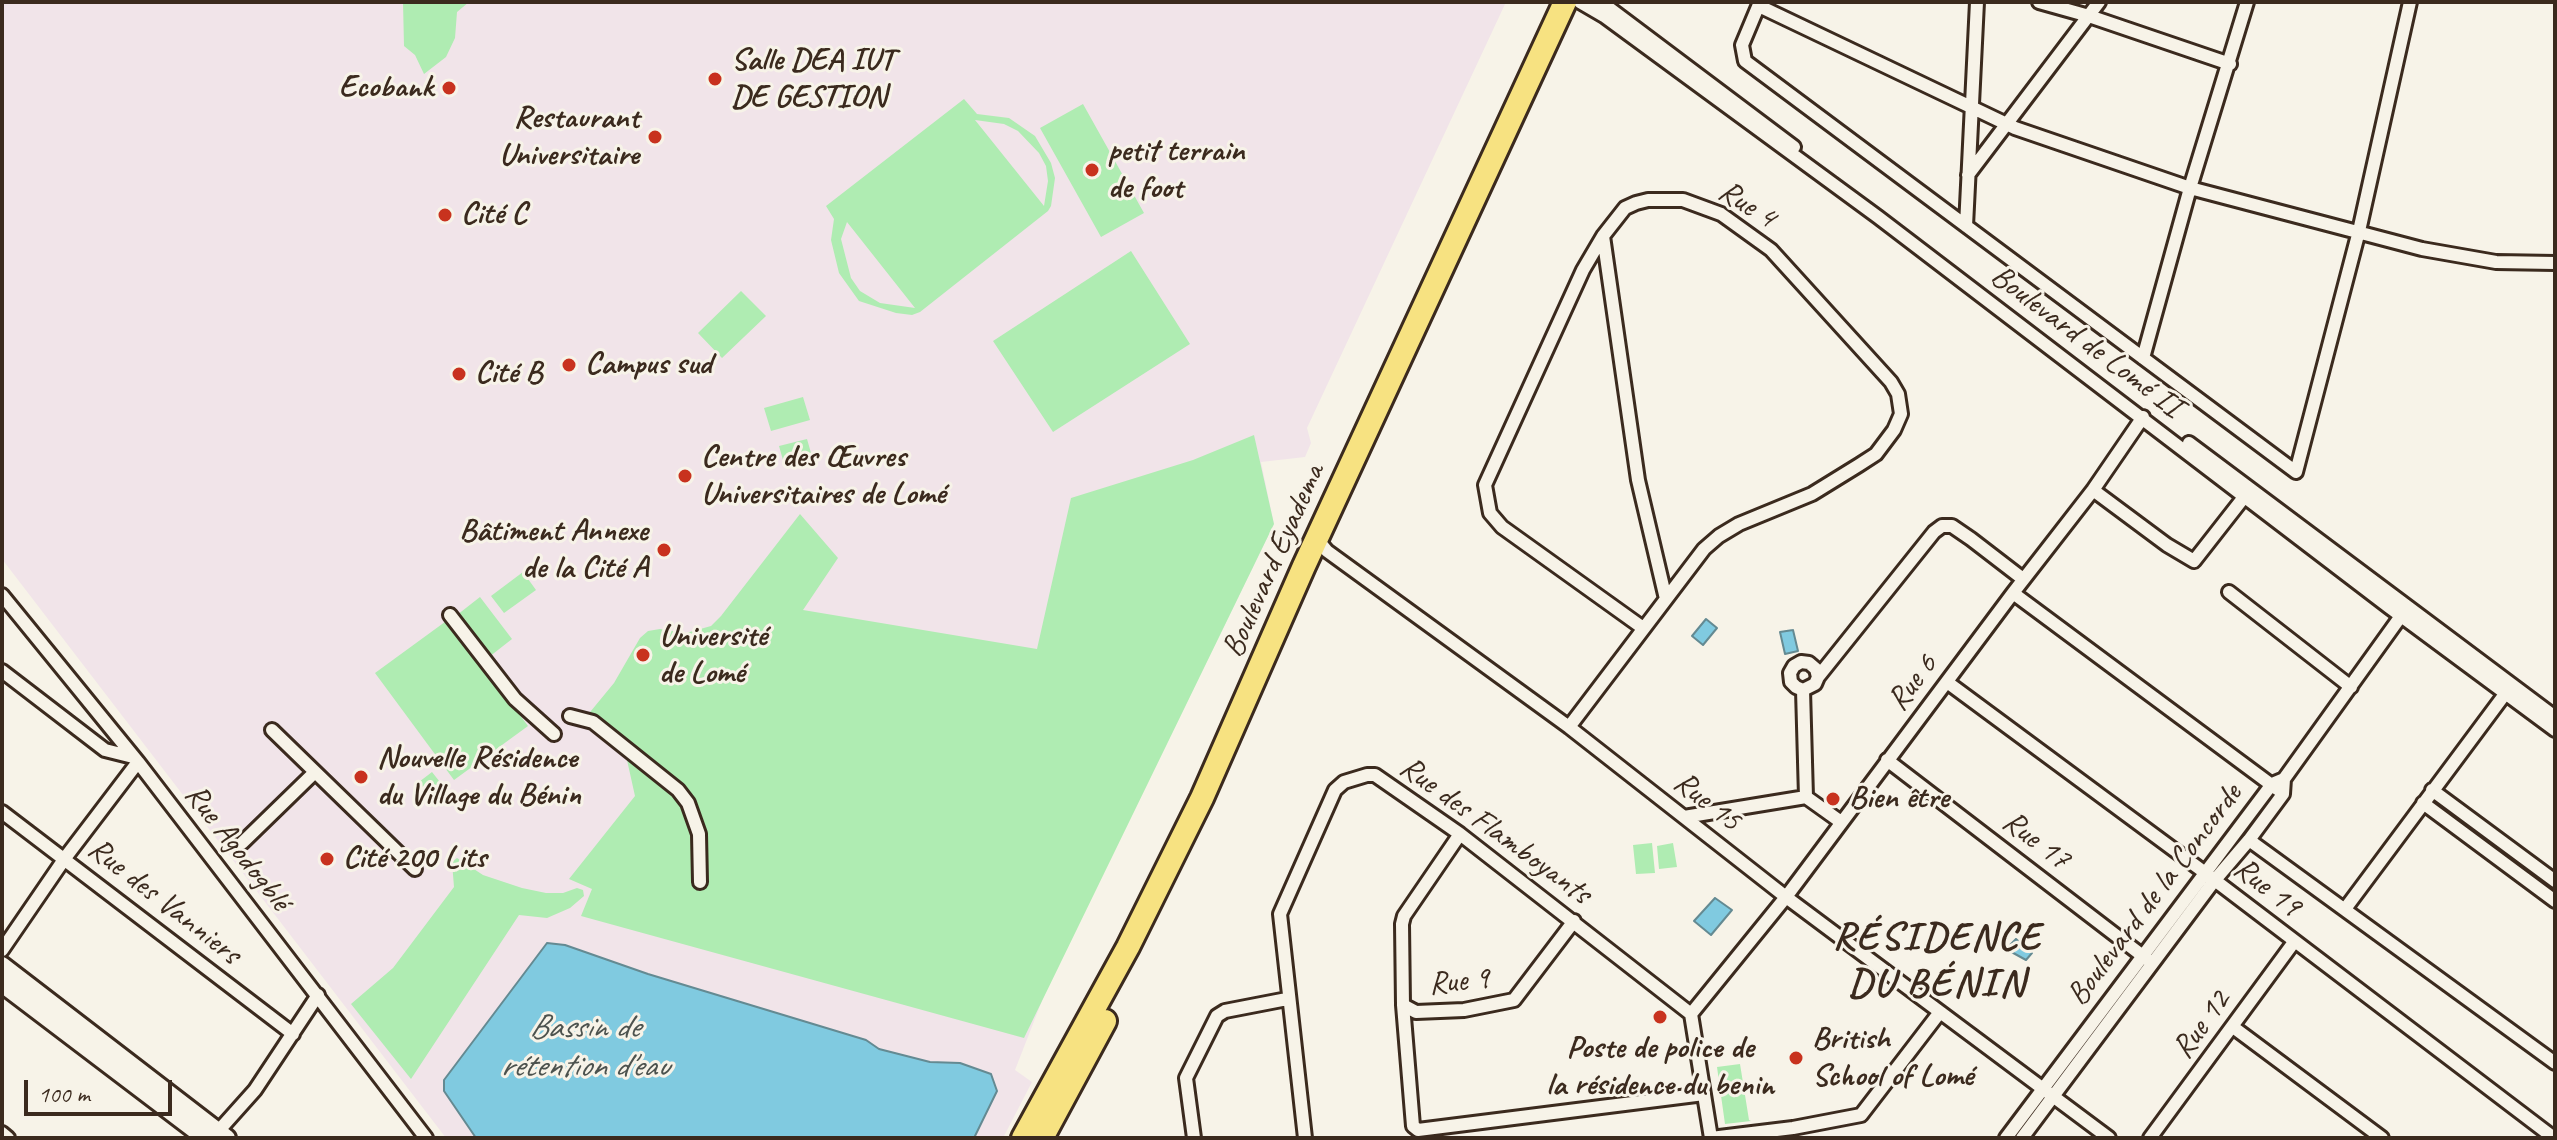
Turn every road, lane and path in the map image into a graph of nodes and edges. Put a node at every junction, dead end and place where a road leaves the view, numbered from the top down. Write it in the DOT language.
graph roads {
  1 [pos="1565,2"];
  2 [pos="1580,2"];
  3 [pos="1601,2"];
  4 [pos="1977,2"];
  5 [pos="2039,2"];
  6 [pos="2099,2"];
  7 [pos="2247,2"];
  8 [pos="2410,2"];
  9 [pos="1759,4"];
  10 [pos="2089,16"];
  11 [pos="2230,64"];
  12 [pos="1971,108"];
  13 [pos="2007,124"];
  14 [pos="1968,175"];
  15 [pos="2190,188"];
  16 [pos="1966,226"];
  17 [pos="2359,231"];
  18 [pos="1603,236"];
  19 [pos="2555,263"];
  20 [pos="2143,358"];
  21 [pos="2143,417"];
  22 [pos="2093,490"];
  23 [pos="2247,493"];
  24 [pos="1322,545"];
  25 [pos="2023,579"];
  26 [pos="2229,592"];
  27 [pos="2013,593"];
  28 [pos="2,595"];
  29 [pos="1666,599"];
  30 [pos="2404,611"];
  31 [pos="450,615"];
  32 [pos="1643,628"];
  33 [pos="2,671"];
  34 [pos="1818,677"];
  35 [pos="1947,682"];
  36 [pos="2351,687"];
  37 [pos="1803,690"];
  38 [pos="2505,694"];
  39 [pos="570,716"];
  40 [pos="2555,717"];
  41 [pos="1569,727"];
  42 [pos="272,730"];
  43 [pos="2555,730"];
  44 [pos="554,734"];
  45 [pos="136,760"];
  46 [pos="1887,760"];
  47 [pos="315,772"];
  48 [pos="2278,782"];
  49 [pos="2432,790"];
  50 [pos="1806,797"];
  51 [pos="2423,803"];
  52 [pos="2,812"];
  53 [pos="1684,817"];
  54 [pos="1841,822"];
  55 [pos="1460,834"];
  56 [pos="2249,840"];
  57 [pos="242,843"];
  58 [pos="65,858"];
  59 [pos="415,869"];
  60 [pos="2209,877"];
  61 [pos="2555,881"];
  62 [pos="700,882"];
  63 [pos="1786,897"];
  64 [pos="2555,901"];
  65 [pos="2345,909"];
  66 [pos="1574,921"];
  67 [pos="2294,942"];
  68 [pos="2,950"];
  69 [pos="2147,959"];
  70 [pos="2,965"];
  71 [pos="2,984"];
  72 [pos="318,995"];
  73 [pos="1287,999"];
  74 [pos="1403,1005"];
  75 [pos="1940,1012"];
  76 [pos="1691,1014"];
  77 [pos="2233,1027"];
  78 [pos="293,1034"];
  79 [pos="2555,1063"];
  80 [pos="2048,1092"];
  81 [pos="1704,1094"];
  82 [pos="2,1133"];
  83 [pos="218,1133"];
  84 [pos="8,1138"];
  85 [pos="426,1138"];
  86 [pos="1023,1138"];
  87 [pos="1042,1138"];
  88 [pos="1194,1138"];
  89 [pos="1305,1138"];
  90 [pos="1711,1138"];
  91 [pos="2006,1138"];
  92 [pos="2022,1138"];
  93 [pos="2109,1138"];
  94 [pos="2150,1138"];
  95 [pos="2382,1138"];
  96 [pos="2554,1138"];
  1 -- 24 [label="highway, Boulevard Eyadema"];
  2 -- 21 [label="street, Boulevard de Lomé II"];
  2 -- 24 [label="highway"];
  3 -- 23 [label="street, Boulevard de Lomé II"];
  4 -- 12 [label="street"];
  5 -- 10 [label="street"];
  6 -- 10 [label="street"];
  7 -- 11 [label="street"];
  8 -- 17 [label="street"];
  9 -- 12 [label="street"];
  9 -- 16 [label="street"];
  10 -- 11 [label="street"];
  10 -- 13 [label="street"];
  11 -- 15 [label="street"];
  12 -- 13 [label="street"];
  12 -- 14 [label="street"];
  13 -- 14 [label="street"];
  13 -- 15 [label="street"];
  14 -- 16 [label="street"];
  15 -- 17 [label="street"];
  15 -- 20 [label="street"];
  16 -- 20 [label="street"];
  17 -- 19 [label="street"];
  17 -- 20 [label="street"];
  18 -- 29 [label="street"];
  18 -- 29 [label="street, Rue 4"];
  18 -- 32 [label="street, Rue 4"];
  21 -- 22 [label="street, Rue 6"];
  21 -- 23 [label="street, Boulevard de Lomé II"];
  22 -- 23 [label="street"];
  22 -- 25 [label="street, Rue 6"];
  23 -- 30 [label="street, Boulevard de Lomé II"];
  24 -- 41 [label="street, Rue 15"];
  24 -- 86 [label="highway, Boulevard Eyadema"];
  24 -- 87 [label="highway"];
  25 -- 27 [label="street, Rue 6"];
  25 -- 34 [label="street"];
  26 -- 36 [label="street"];
  27 -- 35 [label="street, Rue 6"];
  27 -- 48 [label="street"];
  28 -- 45 [label="street, Rue Agodogblé"];
  29 -- 32 [label="street, Rue 4"];
  30 -- 36 [label="street"];
  30 -- 38 [label="street, Boulevard de Lomé II"];
  30 -- 40 [label="street, Boulevard de Lomé II"];
  31 -- 44 [label="street"];
  32 -- 41 [label="street, Rue 4"];
  33 -- 45 [label="street"];
  34 -- 37 [label="street"];
  34 -- 37 [label="street"];
  35 -- 46 [label="street, Rue 6"];
  35 -- 60 [label="street, Rue 19"];
  36 -- 48 [label="street"];
  37 -- 50 [label="street"];
  38 -- 43 [label="street, Boulevard de Lomé II"];
  38 -- 49 [label="street"];
  39 -- 62 [label="street"];
  41 -- 53 [label="street, Rue 15"];
  42 -- 47 [label="street"];
  45 -- 58 [label="street"];
  45 -- 72 [label="street, Rue Agodogblé"];
  46 -- 54 [label="street, Rue 6"];
  46 -- 69 [label="street, Rue 17"];
  47 -- 57 [label="street"];
  47 -- 59 [label="street"];
  48 -- 56 [label="street, Boulevard de la Concorde"];
  48 -- 60 [label="street, Boulevard de la Concorde"];
  49 -- 51 [label="street"];
  49 -- 61 [label="street"];
  50 -- 53 [label="street"];
  50 -- 54 [label="street"];
  51 -- 64 [label="street"];
  51 -- 65 [label="street"];
  52 -- 58 [label="street, Rue des Vanniers"];
  53 -- 63 [label="street, Rue 15"];
  54 -- 63 [label="street, Rue 6"];
  55 -- 66 [label="street, Rue des Flamboyants"];
  55 -- 73 [label="street, Rue des Flamboyants"];
  55 -- 74 [label="street, Rue 9"];
  56 -- 60 [label="street, Boulevard de la Concorde"];
  56 -- 65 [label="street"];
  58 -- 68 [label="street"];
  58 -- 78 [label="street, Rue des Vanniers"];
  60 -- 67 [label="street, Rue 19"];
  60 -- 69 [label="street, Boulevard de la Concorde"];
  63 -- 75 [label="street, Rue 15"];
  63 -- 76 [label="street, Rue 6"];
  65 -- 79 [label="street"];
  66 -- 74 [label="street, Rue 9"];
  66 -- 76 [label="street, Rue des Flamboyants"];
  67 -- 77 [label="street, Rue 12"];
  67 -- 96 [label="street, Rue 19"];
  69 -- 80 [label="street, Boulevard de la Concorde"];
  70 -- 83 [label="main road"];
  71 -- 83 [label="main road"];
  72 -- 78 [label="street"];
  72 -- 85 [label="street, Rue Agodogblé"];
  73 -- 88 [label="street"];
  73 -- 89 [label="street, Rue des Flamboyants"];
  74 -- 81 [label="street"];
  75 -- 80 [label="street, Rue 15"];
  75 -- 90 [label="street"];
  76 -- 81 [label="street"];
  77 -- 94 [label="street, Rue 12"];
  77 -- 95 [label="street"];
  78 -- 83 [label="street"];
  80 -- 91 [label="street, Boulevard de la Concorde"];
  80 -- 92 [label="street, Boulevard de la Concorde"];
  80 -- 93 [label="street, Rue 15"];
  81 -- 90 [label="street"];
  82 -- 84 [label="street"];
}
